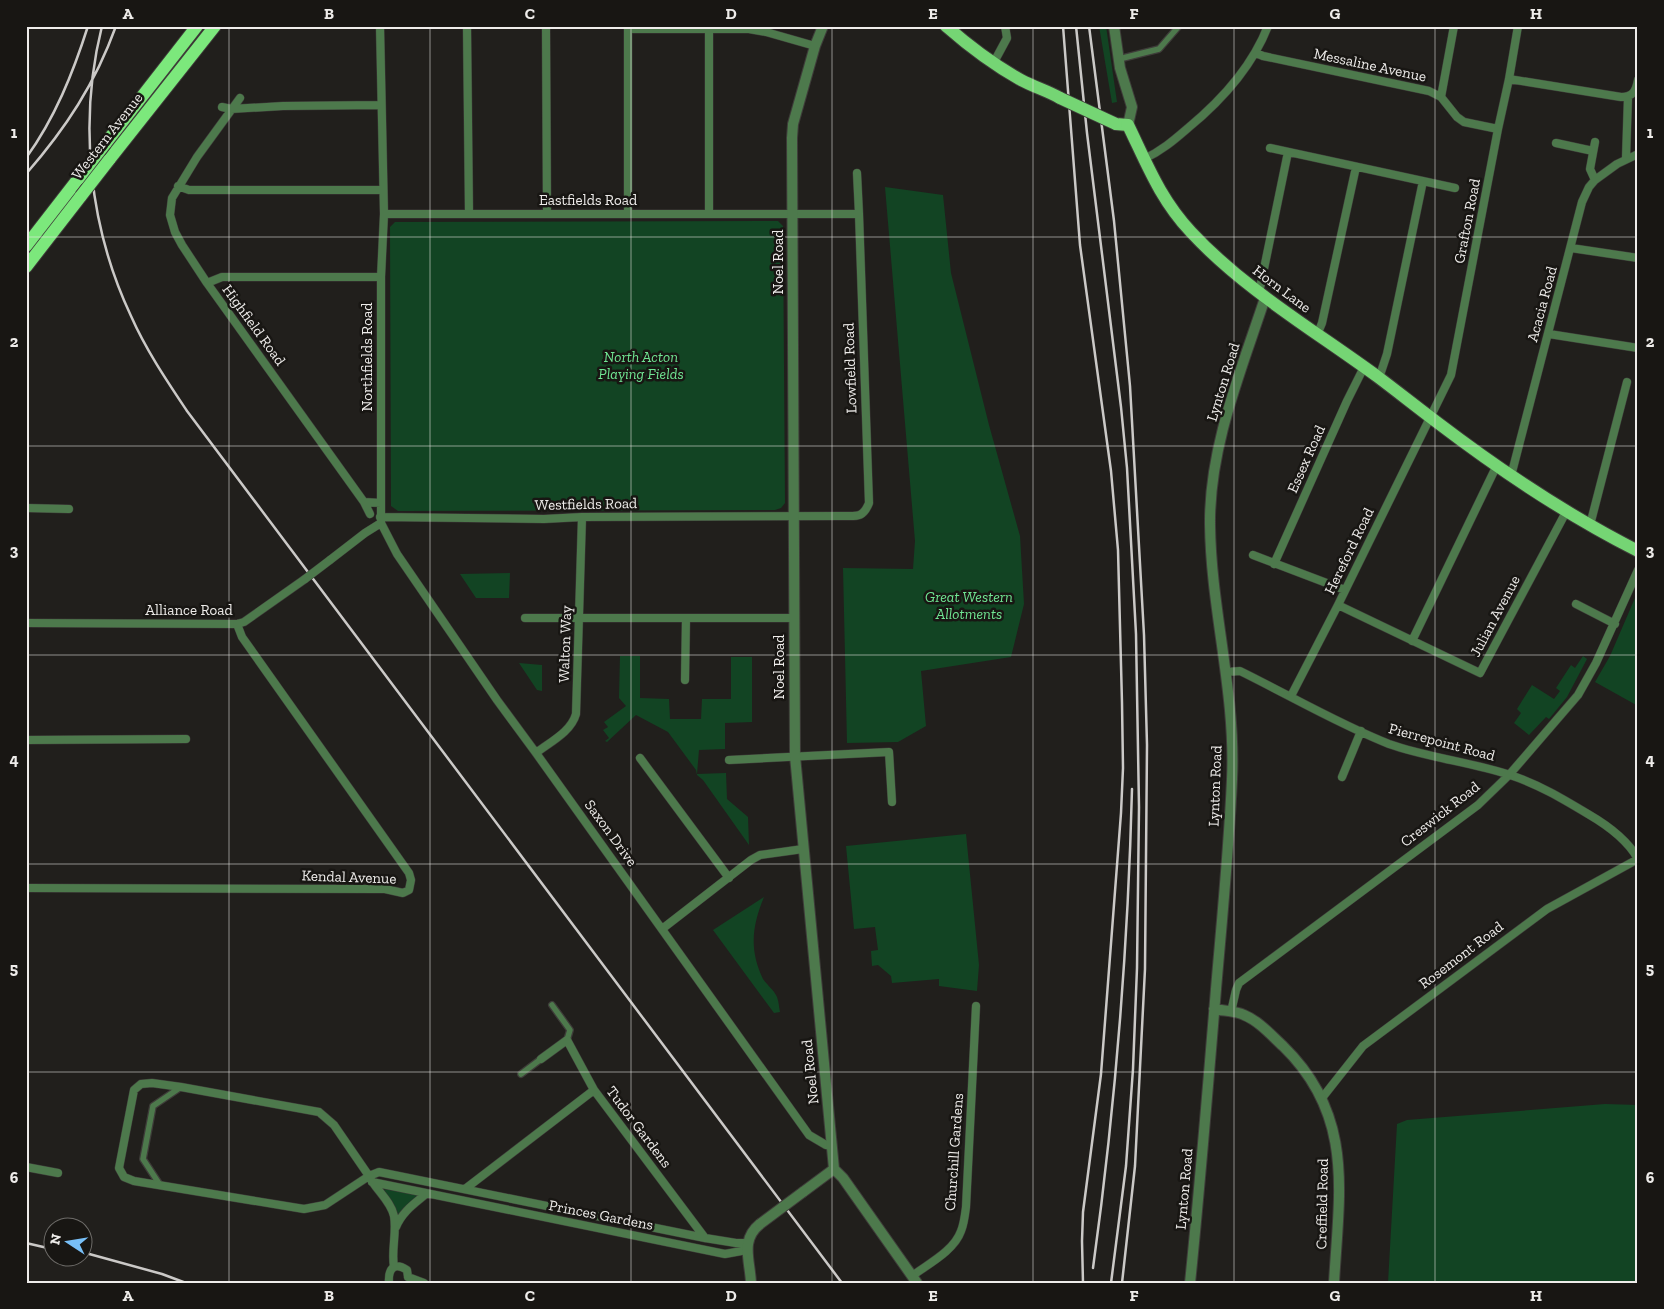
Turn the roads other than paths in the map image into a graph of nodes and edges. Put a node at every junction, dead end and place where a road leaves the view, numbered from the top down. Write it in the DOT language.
graph roads {
  1 [pos="197,26"];
  2 [pos="215,26"];
  3 [pos="380,26"];
  4 [pos="467,26"];
  5 [pos="546,26"];
  6 [pos="823,26"];
  7 [pos="946,26"];
  8 [pos="1005,26"];
  9 [pos="1114,26"];
  10 [pos="1179,26"];
  11 [pos="1268,26"];
  12 [pos="1454,26"];
  13 [pos="1518,26"];
  14 [pos="709,27"];
  15 [pos="628,28"];
  16 [pos="815,46"];
  17 [pos="1256,53"];
  18 [pos="1119,59"];
  19 [pos="993,64"];
  20 [pos="1510,79"];
  21 [pos="1638,80"];
  22 [pos="1441,97"];
  23 [pos="1628,97"];
  24 [pos="240,98"];
  25 [pos="381,105"];
  26 [pos="222,107"];
  27 [pos="231,109"];
  28 [pos="1122,124"];
  29 [pos="1498,129"];
  30 [pos="1595,142"];
  31 [pos="1556,143"];
  32 [pos="1270,148"];
  33 [pos="1593,151"];
  34 [pos="1288,152"];
  35 [pos="1638,154"];
  36 [pos="1626,158"];
  37 [pos="1144,159"];
  38 [pos="1356,167"];
  39 [pos="858,173"];
  40 [pos="1595,180"];
  41 [pos="1423,181"];
  42 [pos="178,186"];
  43 [pos="1455,188"];
  44 [pos="382,190"];
  45 [pos="628,213"];
  46 [pos="384,214"];
  47 [pos="469,214"];
  48 [pos="547,214"];
  49 [pos="709,214"];
  50 [pos="793,214"];
  51 [pos="859,214"];
  52 [pos="26,246"];
  53 [pos="1571,248"];
  54 [pos="1638,258"];
  55 [pos="26,267"];
  56 [pos="381,277"];
  57 [pos="207,283"];
  58 [pos="1262,295"];
  59 [pos="1548,334"];
  60 [pos="1317,335"];
  61 [pos="1638,348"];
  62 [pos="1364,367"];
  63 [pos="1379,378"];
  64 [pos="1627,382"];
  65 [pos="1430,417"];
  66 [pos="1497,465"];
  67 [pos="1512,476"];
  68 [pos="364,502"];
  69 [pos="381,503"];
  70 [pos="26,508"];
  71 [pos="69,509"];
  72 [pos="1566,512"];
  73 [pos="370,514"];
  74 [pos="793,516"];
  75 [pos="582,517"];
  76 [pos="380,520"];
  77 [pos="1590,526"];
  78 [pos="1638,551"];
  79 [pos="1253,555"];
  80 [pos="1274,564"];
  81 [pos="1638,570"];
  82 [pos="1346,590"];
  83 [pos="1576,604"];
  84 [pos="1338,605"];
  85 [pos="525,618"];
  86 [pos="579,618"];
  87 [pos="686,618"];
  88 [pos="794,618"];
  89 [pos="26,623"];
  90 [pos="237,624"];
  91 [pos="1615,624"];
  92 [pos="1412,640"];
  93 [pos="1227,672"];
  94 [pos="686,680"];
  95 [pos="1291,696"];
  96 [pos="1361,732"];
  97 [pos="186,739"];
  98 [pos="26,740"];
  99 [pos="536,752"];
  100 [pos="795,756"];
  101 [pos="640,758"];
  102 [pos="729,760"];
  103 [pos="1509,774"];
  104 [pos="1342,777"];
  105 [pos="892,802"];
  106 [pos="803,849"];
  107 [pos="1638,859"];
  108 [pos="729,878"];
  109 [pos="26,888"];
  110 [pos="662,929"];
  111 [pos="552,1005"];
  112 [pos="976,1006"];
  113 [pos="1214,1009"];
  114 [pos="1231,1012"];
  115 [pos="568,1040"];
  116 [pos="542,1059"];
  117 [pos="521,1074"];
  118 [pos="181,1087"];
  119 [pos="594,1090"];
  120 [pos="1322,1098"];
  121 [pos="832,1146"];
  122 [pos="26,1167"];
  123 [pos="834,1169"];
  124 [pos="58,1173"];
  125 [pos="370,1179"];
  126 [pos="160,1185"];
  127 [pos="453,1187"];
  128 [pos="465,1189"];
  129 [pos="426,1194"];
  130 [pos="450,1198"];
  131 [pos="394,1232"];
  132 [pos="705,1238"];
  133 [pos="747,1247"];
  134 [pos="394,1267"];
  135 [pos="914,1279"];
  136 [pos="406,1280"];
  137 [pos="389,1282"];
  138 [pos="424,1283"];
  139 [pos="751,1283"];
  140 [pos="1190,1283"];
  141 [pos="1334,1283"];
  1 -- 52 [label="highway, Western Avenue, bridge"];
  2 -- 55 [label="highway, Western Avenue, bridge"];
  3 -- 25 [label="street, Northfields Road"];
  4 -- 47 [label="street"];
  5 -- 48 [label="street"];
  6 -- 16 [label="street, Noel Road"];
  7 -- 19 [label="main road"];
  8 -- 19 [label="street"];
  9 -- 18 [label="street"];
  10 -- 18 [label="street"];
  11 -- 17 [label="street"];
  12 -- 22 [label="street"];
  13 -- 20 [label="street, Grafton Road"];
  14 -- 15 [label="street"];
  14 -- 16 [label="street"];
  14 -- 49 [label="street"];
  15 -- 45 [label="street"];
  16 -- 50 [label="street, Noel Road"];
  17 -- 22 [label="street, Messaline Avenue"];
  17 -- 37 [label="street"];
  18 -- 28 [label="street"];
  19 -- 28 [label="main road, bridge"];
  20 -- 23 [label="street"];
  20 -- 29 [label="street, Grafton Road"];
  21 -- 23 [label="street"];
  22 -- 29 [label="street, Messaline Avenue"];
  23 -- 36 [label="street"];
  24 -- 27 [label="street"];
  25 -- 27 [label="street"];
  25 -- 44 [label="street, Northfields Road"];
  26 -- 27 [label="street"];
  27 -- 42 [label="street"];
  28 -- 37 [label="main road, Horn Lane"];
  29 -- 65 [label="street, Grafton Road"];
  30 -- 33 [label="street"];
  31 -- 33 [label="street"];
  32 -- 34 [label="street"];
  33 -- 40 [label="street"];
  34 -- 38 [label="street"];
  34 -- 58 [label="street"];
  35 -- 36 [label="street"];
  36 -- 40 [label="street"];
  37 -- 58 [label="main road, Horn Lane"];
  38 -- 41 [label="street"];
  38 -- 60 [label="street"];
  39 -- 51 [label="street"];
  40 -- 53 [label="street, Acacia Road"];
  41 -- 43 [label="street"];
  41 -- 63 [label="street"];
  42 -- 44 [label="street"];
  42 -- 57 [label="street"];
  44 -- 46 [label="street, Northfields Road"];
  45 -- 48 [label="street, Eastfields Road"];
  45 -- 49 [label="street, Eastfields Road"];
  46 -- 47 [label="street, Eastfields Road"];
  46 -- 56 [label="street, Northfields Road"];
  47 -- 48 [label="street, Eastfields Road"];
  49 -- 50 [label="street, Eastfields Road"];
  50 -- 51 [label="street"];
  50 -- 74 [label="street, Noel Road"];
  51 -- 74 [label="street, Lowfield Road"];
  53 -- 54 [label="street"];
  53 -- 59 [label="street, Acacia Road"];
  56 -- 57 [label="street, Highfield Road"];
  56 -- 69 [label="street, Northfields Road"];
  57 -- 68 [label="street, Highfield Road"];
  58 -- 60 [label="main road, Horn Lane"];
  58 -- 93 [label="street, Lynton Road"];
  59 -- 61 [label="street"];
  59 -- 67 [label="street, Acacia Road"];
  60 -- 62 [label="main road, Horn Lane"];
  62 -- 63 [label="main road, Horn Lane"];
  62 -- 80 [label="street, Essex Road"];
  63 -- 65 [label="main road, Horn Lane"];
  64 -- 77 [label="street"];
  65 -- 66 [label="main road, Horn Lane"];
  65 -- 82 [label="street, Hereford Road"];
  66 -- 67 [label="main road, Horn Lane"];
  66 -- 92 [label="street"];
  67 -- 72 [label="main road, Horn Lane"];
  68 -- 69 [label="street"];
  68 -- 73 [label="street, Highfield Road"];
  69 -- 76 [label="street, Northfields Road"];
  70 -- 71 [label="street"];
  72 -- 77 [label="main road, Horn Lane"];
  72 -- 92 [label="street, Julian Avenue"];
  74 -- 75 [label="street, Westfields Road"];
  74 -- 88 [label="street, Noel Road"];
  75 -- 76 [label="street, Westfields Road"];
  75 -- 86 [label="street, Walton Way"];
  76 -- 90 [label="street, Alliance Road, bridge"];
  76 -- 99 [label="street, Saxon Drive"];
  77 -- 78 [label="main road, Horn Lane"];
  79 -- 80 [label="street"];
  80 -- 82 [label="street"];
  81 -- 91 [label="street, Creswick Road"];
  82 -- 84 [label="street, Hereford Road"];
  83 -- 91 [label="street"];
  84 -- 92 [label="street, Julian Avenue"];
  84 -- 95 [label="street, Hereford Road"];
  85 -- 86 [label="street"];
  86 -- 87 [label="street"];
  86 -- 99 [label="street, Walton Way"];
  87 -- 88 [label="street"];
  87 -- 94 [label="street"];
  88 -- 100 [label="street, Noel Road"];
  89 -- 90 [label="street, Alliance Road"];
  90 -- 109 [label="street, Kendal Avenue"];
  91 -- 103 [label="street, Creswick Road"];
  93 -- 95 [label="street, Pierrepoint Road"];
  93 -- 113 [label="street, Lynton Road"];
  95 -- 96 [label="street, Pierrepoint Road"];
  96 -- 103 [label="street, Pierrepoint Road"];
  96 -- 104 [label="street"];
  97 -- 98 [label="street"];
  99 -- 110 [label="street, Saxon Drive"];
  100 -- 102 [label="street"];
  100 -- 105 [label="street"];
  100 -- 106 [label="street, Noel Road"];
  101 -- 108 [label="street"];
  103 -- 107 [label="street, Pierrepoint Road"];
  103 -- 114 [label="street, Creswick Road"];
  106 -- 108 [label="street"];
  106 -- 121 [label="street, Noel Road"];
  107 -- 120 [label="street, Rosemont Road"];
  108 -- 110 [label="street"];
  110 -- 121 [label="street, Saxon Drive"];
  111 -- 115 [label="street"];
  112 -- 135 [label="street, Churchill Gardens"];
  113 -- 114 [label="street, Creffield Road"];
  113 -- 140 [label="street, Lynton Road"];
  114 -- 120 [label="street, Creffield Road"];
  115 -- 116 [label="street"];
  115 -- 119 [label="street"];
  116 -- 117 [label="street"];
  118 -- 125 [label="street"];
  118 -- 126 [label="street"];
  118 -- 126 [label="street"];
  119 -- 128 [label="street, Tudor Gardens"];
  119 -- 132 [label="street, Tudor Gardens"];
  120 -- 141 [label="street, Creffield Road"];
  121 -- 123 [label="street, Noel Road"];
  122 -- 124 [label="street"];
  123 -- 133 [label="street, bridge"];
  123 -- 135 [label="street"];
  125 -- 126 [label="street"];
  125 -- 127 [label="street, Princes Gardens"];
  125 -- 129 [label="street, Princes Gardens"];
  125 -- 131 [label="street"];
  127 -- 128 [label="street, Princes Gardens"];
  127 -- 130 [label="street"];
  128 -- 132 [label="street, Princes Gardens"];
  129 -- 130 [label="street, Princes Gardens"];
  129 -- 131 [label="street"];
  130 -- 133 [label="street, Princes Gardens"];
  131 -- 134 [label="street"];
  132 -- 133 [label="street, Princes Gardens"];
  133 -- 139 [label="street"];
  134 -- 136 [label="street"];
  134 -- 137 [label="street"];
  136 -- 138 [label="street"];
}
